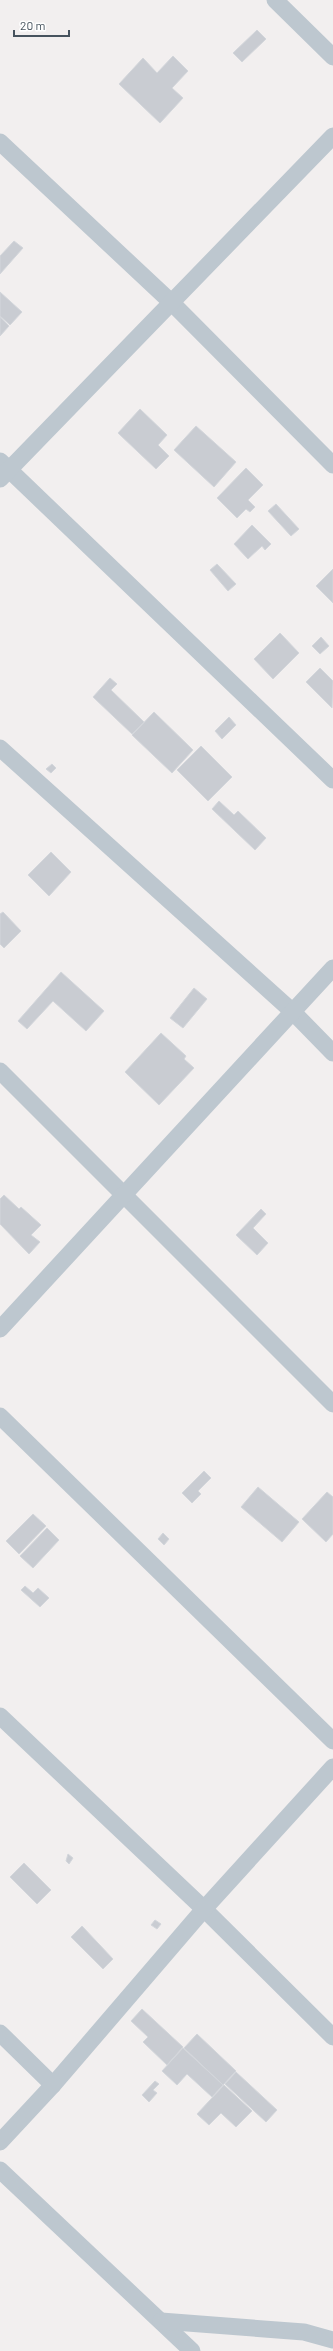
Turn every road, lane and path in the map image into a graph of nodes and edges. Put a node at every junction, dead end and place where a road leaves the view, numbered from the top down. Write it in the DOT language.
graph roads {
  1 [pos="275,0"];
  2 [pos="333,57"];
  3 [pos="333,136"];
  4 [pos="0,142"];
  5 [pos="172,303"];
  6 [pos="333,466"];
  7 [pos="3,470"];
  8 [pos="0,748"];
  9 [pos="333,780"];
  10 [pos="333,968"];
  11 [pos="293,1012"];
  12 [pos="333,1053"];
  13 [pos="0,1071"];
  14 [pos="123,1195"];
  15 [pos="0,1329"];
  16 [pos="333,1404"];
  17 [pos="0,1416"];
  18 [pos="0,1716"];
  19 [pos="333,1741"];
  20 [pos="333,1767"];
  21 [pos="204,1909"];
  22 [pos="0,2033"];
  23 [pos="333,2037"];
  24 [pos="53,2085"];
  25 [pos="0,2142"];
  26 [pos="0,2170"];
  27 [pos="161,2321"];
  28 [pos="333,2340"];
  29 [pos="192,2351"];
  1 -- 2 [label="street"];
  3 -- 5 [label="street"];
  4 -- 5 [label="street"];
  5 -- 6 [label="street"];
  5 -- 7 [label="street"];
  7 -- 9 [label="street"];
  8 -- 11 [label="street"];
  10 -- 11 [label="street"];
  11 -- 12 [label="street"];
  11 -- 14 [label="street"];
  13 -- 14 [label="street"];
  14 -- 15 [label="street"];
  14 -- 16 [label="street"];
  17 -- 19 [label="street"];
  18 -- 21 [label="street"];
  20 -- 21 [label="street"];
  21 -- 23 [label="street"];
  21 -- 24 [label="street"];
  22 -- 24 [label="street"];
  24 -- 25 [label="street"];
  26 -- 27 [label="street"];
  27 -- 28 [label="street"];
  27 -- 29 [label="street"];
}
